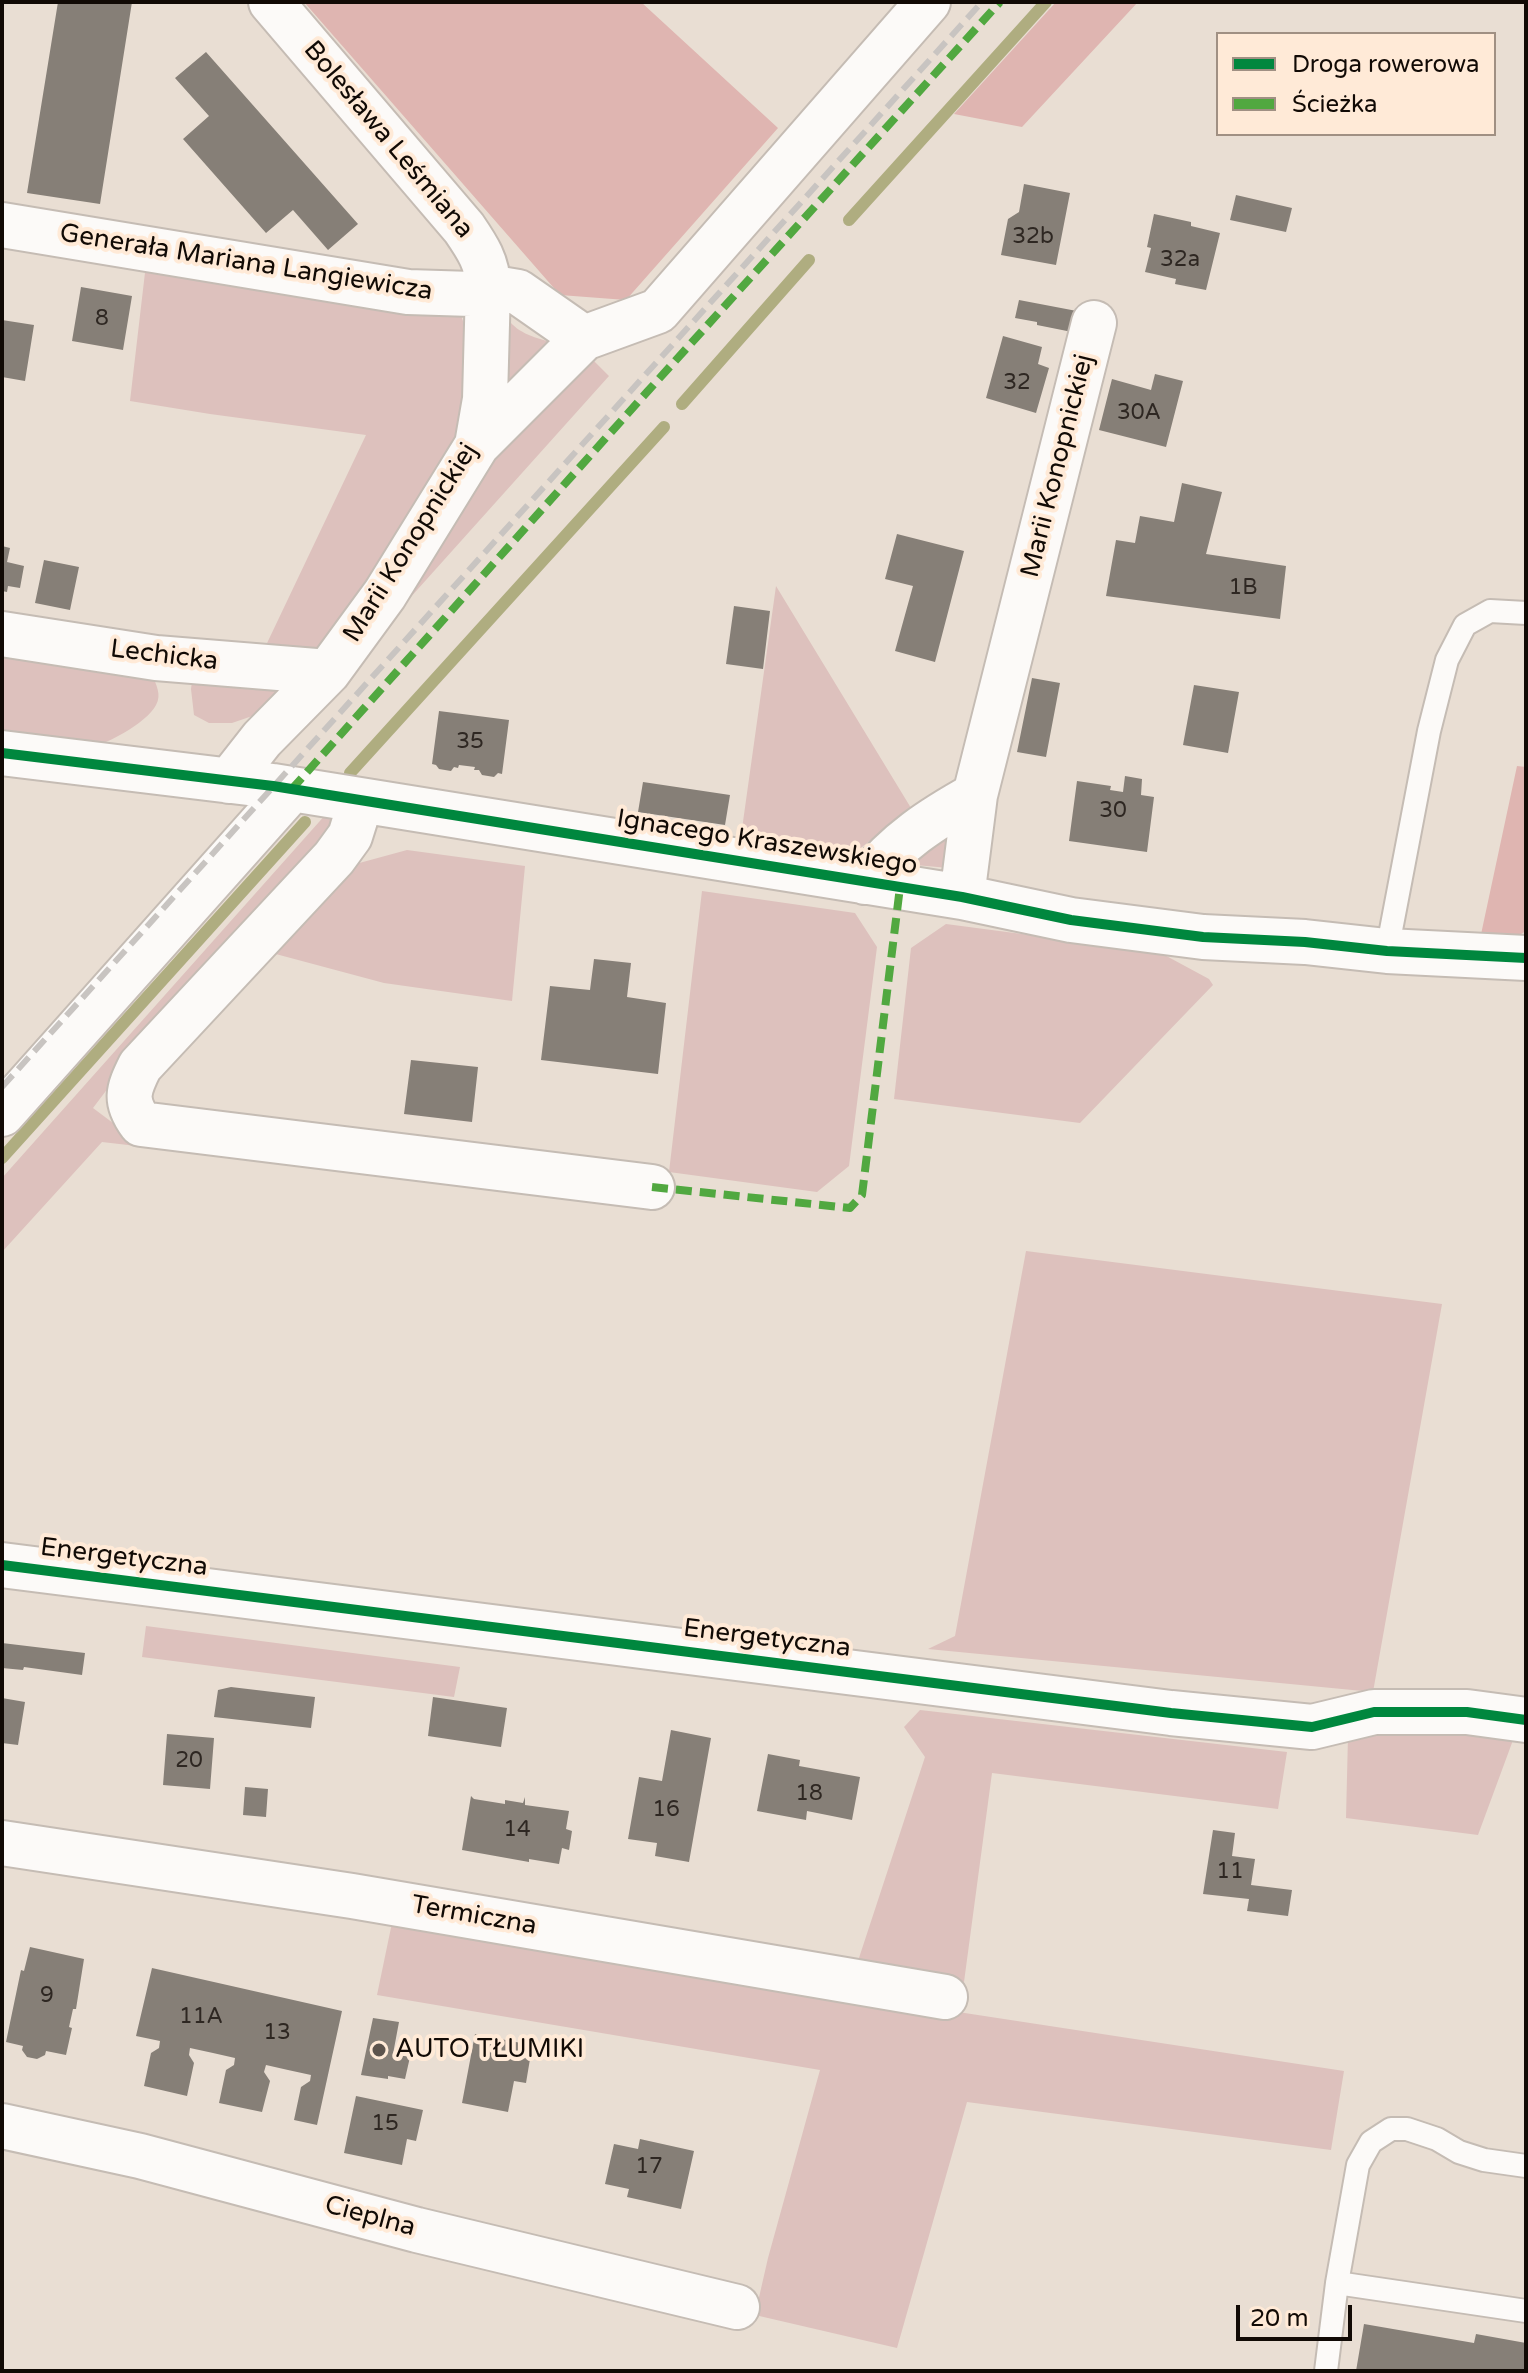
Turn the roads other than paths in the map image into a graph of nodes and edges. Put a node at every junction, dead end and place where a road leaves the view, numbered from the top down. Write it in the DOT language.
graph roads {
  1 [pos="271,2"];
  2 [pos="928,2"];
  3 [pos="2,225"];
  4 [pos="488,287"];
  5 [pos="1094,323"];
  6 [pos="584,338"];
  7 [pos="477,445"];
  8 [pos="1526,613"];
  9 [pos="2,634"];
  10 [pos="328,672"];
  11 [pos="2,753"];
  12 [pos="229,781"];
  13 [pos="291,790"];
  14 [pos="975,795"];
  15 [pos="361,801"];
  16 [pos="865,882"];
  17 [pos="962,897"];
  18 [pos="1387,951"];
  19 [pos="1521,954"];
  20 [pos="2,1114"];
  21 [pos="652,1187"];
  22 [pos="2,1565"];
  23 [pos="1526,1720"];
  24 [pos="2,1843"];
  25 [pos="945,1997"];
  26 [pos="2,2126"];
  27 [pos="1526,2166"];
  28 [pos="1337,2283"];
  29 [pos="737,2307"];
  30 [pos="1526,2311"];
  31 [pos="1326,2371"];
  1 -- 4 [label="street, Bolesława Leśmiana"];
  2 -- 6 [label="street"];
  3 -- 4 [label="street, Generała Mariana Langiewicza"];
  4 -- 6 [label="street"];
  4 -- 7 [label="street, Marii Konopnickiej"];
  5 -- 14 [label="street, Marii Konopnickiej"];
  6 -- 7 [label="street"];
  7 -- 10 [label="street, Marii Konopnickiej"];
  8 -- 18 [label="lane"];
  9 -- 10 [label="street, Lechicka"];
  10 -- 12 [label="street, Marii Konopnickiej"];
  11 -- 12 [label="street, Ignacego Kraszewskiego"];
  12 -- 13 [label="street, Ignacego Kraszewskiego"];
  13 -- 15 [label="street, Ignacego Kraszewskiego"];
  13 -- 20 [label="street"];
  14 -- 16 [label="street"];
  14 -- 17 [label="street, Marii Konopnickiej"];
  15 -- 16 [label="street, Ignacego Kraszewskiego"];
  15 -- 21 [label="street"];
  16 -- 17 [label="street, Ignacego Kraszewskiego"];
  17 -- 18 [label="street, Ignacego Kraszewskiego"];
  18 -- 19 [label="street, Ignacego Kraszewskiego"];
  22 -- 23 [label="street, Energetyczna"];
  24 -- 25 [label="street, Termiczna"];
  26 -- 29 [label="street, Cieplna"];
  27 -- 28 [label="lane"];
  28 -- 30 [label="lane"];
  28 -- 31 [label="lane"];
}
